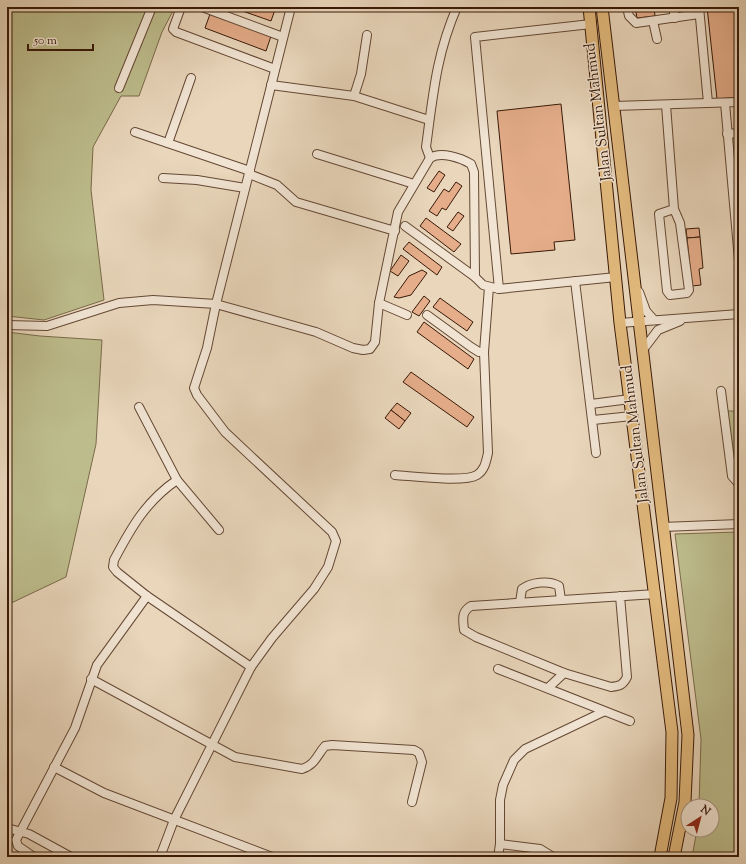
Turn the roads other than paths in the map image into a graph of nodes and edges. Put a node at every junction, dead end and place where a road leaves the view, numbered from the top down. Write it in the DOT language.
graph roads {
  1 [pos="152,7"];
  2 [pos="181,7"];
  3 [pos="202,7"];
  4 [pos="291,7"];
  5 [pos="589,7"];
  6 [pos="602,7"];
  7 [pos="627,7"];
  8 [pos="673,7"];
  9 [pos="455,8"];
  10 [pos="699,10"];
  11 [pos="675,18"];
  12 [pos="653,20"];
  13 [pos="591,24"];
  14 [pos="367,35"];
  15 [pos="283,36"];
  16 [pos="657,39"];
  17 [pos="275,69"];
  18 [pos="191,78"];
  19 [pos="271,85"];
  20 [pos="119,88"];
  21 [pos="354,96"];
  22 [pos="739,102"];
  23 [pos="708,103"];
  24 [pos="725,103"];
  25 [pos="666,105"];
  26 [pos="614,106"];
  27 [pos="429,120"];
  28 [pos="135,132"];
  29 [pos="739,133"];
  30 [pos="727,134"];
  31 [pos="168,143"];
  32 [pos="317,154"];
  33 [pos="430,158"];
  34 [pos="249,172"];
  35 [pos="163,178"];
  36 [pos="414,184"];
  37 [pos="246,188"];
  38 [pos="674,210"];
  39 [pos="405,226"];
  40 [pos="395,231"];
  41 [pos="739,260"];
  42 [pos="616,277"];
  43 [pos="475,278"];
  44 [pos="633,278"];
  45 [pos="575,281"];
  46 [pos="489,287"];
  47 [pos="499,289"];
  48 [pos="379,303"];
  49 [pos="216,304"];
  50 [pos="739,314"];
  51 [pos="407,315"];
  52 [pos="427,315"];
  53 [pos="686,318"];
  54 [pos="654,320"];
  55 [pos="638,321"];
  56 [pos="620,323"];
  57 [pos="7,325"];
  58 [pos="642,351"];
  59 [pos="484,352"];
  60 [pos="721,391"];
  61 [pos="630,399"];
  62 [pos="591,404"];
  63 [pos="139,407"];
  64 [pos="632,416"];
  65 [pos="593,420"];
  66 [pos="596,453"];
  67 [pos="395,474"];
  68 [pos="177,480"];
  69 [pos="739,484"];
  70 [pos="739,524"];
  71 [pos="662,527"];
  72 [pos="219,530"];
  73 [pos="656,594"];
  74 [pos="147,596"];
  75 [pos="620,596"];
  76 [pos="561,600"];
  77 [pos="520,602"];
  78 [pos="251,667"];
  79 [pos="498,669"];
  80 [pos="564,673"];
  81 [pos="91,679"];
  82 [pos="548,688"];
  83 [pos="603,712"];
  84 [pos="630,721"];
  85 [pos="211,744"];
  86 [pos="54,767"];
  87 [pos="412,802"];
  88 [pos="174,820"];
  89 [pos="7,828"];
  90 [pos="20,831"];
  91 [pos="500,844"];
  92 [pos="34,857"];
  93 [pos="71,857"];
  94 [pos="160,857"];
  95 [pos="272,857"];
  96 [pos="498,857"];
  97 [pos="552,857"];
  98 [pos="660,857"];
  99 [pos="674,857"];
  1 -- 20 [label="street"];
  2 -- 17 [label="street"];
  3 -- 15 [label="street"];
  4 -- 15 [label="street"];
  5 -- 13 [label="main road, Jalan Sultan Mahmud"];
  6 -- 26 [label="main road, Jalan Sultan Mahmud"];
  7 -- 12 [label="street"];
  8 -- 11 [label="street"];
  9 -- 27 [label="street"];
  10 -- 11 [label="street"];
  10 -- 23 [label="street"];
  11 -- 12 [label="street"];
  12 -- 16 [label="street"];
  13 -- 42 [label="main road, Jalan Sultan Mahmud"];
  13 -- 47 [label="street"];
  14 -- 21 [label="street"];
  15 -- 17 [label="street"];
  17 -- 19 [label="street"];
  18 -- 31 [label="street"];
  19 -- 21 [label="street"];
  19 -- 34 [label="street"];
  21 -- 27 [label="street"];
  22 -- 24 [label="street"];
  23 -- 24 [label="street"];
  23 -- 25 [label="street"];
  24 -- 30 [label="street"];
  25 -- 26 [label="street"];
  25 -- 38 [label="street"];
  26 -- 44 [label="main road, Jalan Sultan Mahmud"];
  27 -- 33 [label="street"];
  28 -- 31 [label="street"];
  29 -- 30 [label="street"];
  30 -- 41 [label="street"];
  31 -- 34 [label="street"];
  32 -- 36 [label="street"];
  33 -- 36 [label="street"];
  33 -- 43 [label="street"];
  34 -- 37 [label="street"];
  34 -- 40 [label="street"];
  35 -- 37 [label="street"];
  36 -- 40 [label="street"];
  37 -- 49 [label="street"];
  38 -- 38 [label="street"];
  39 -- 43 [label="street"];
  40 -- 48 [label="street"];
  42 -- 45 [label="street"];
  42 -- 56 [label="main road, Jalan Sultan Mahmud"];
  43 -- 46 [label="street"];
  44 -- 54 [label="street"];
  44 -- 55 [label="main road, Jalan Sultan Mahmud"];
  45 -- 47 [label="street"];
  45 -- 62 [label="street"];
  46 -- 47 [label="street"];
  46 -- 59 [label="street"];
  48 -- 49 [label="street"];
  48 -- 51 [label="street"];
  49 -- 57 [label="street"];
  49 -- 78 [label="street"];
  50 -- 53 [label="street"];
  52 -- 59 [label="street"];
  53 -- 54 [label="street"];
  53 -- 58 [label="street"];
  54 -- 55 [label="street"];
  55 -- 56 [label="street"];
  55 -- 58 [label="main road, Jalan Sultan Mahmud"];
  56 -- 61 [label="main road, Jalan Sultan Mahmud"];
  58 -- 71 [label="main road, Jalan Sultan Mahmud"];
  59 -- 67 [label="street"];
  60 -- 69 [label="street"];
  61 -- 62 [label="street"];
  61 -- 64 [label="main road, Jalan Sultan Mahmud"];
  62 -- 65 [label="street"];
  63 -- 68 [label="street"];
  64 -- 65 [label="street"];
  64 -- 73 [label="main road, Jalan Sultan Mahmud"];
  65 -- 66 [label="street"];
  68 -- 72 [label="street"];
  68 -- 74 [label="street"];
  70 -- 71 [label="street"];
  71 -- 99 [label="main road, Jalan Sultan Mahmud"];
  73 -- 75 [label="street"];
  73 -- 98 [label="main road, Jalan Sultan Mahmud"];
  74 -- 78 [label="street"];
  74 -- 81 [label="street"];
  75 -- 76 [label="street"];
  75 -- 80 [label="street"];
  76 -- 77 [label="street"];
  76 -- 77 [label="street"];
  77 -- 80 [label="street"];
  78 -- 85 [label="street"];
  79 -- 82 [label="street"];
  80 -- 82 [label="street"];
  81 -- 85 [label="street"];
  81 -- 86 [label="street"];
  82 -- 83 [label="street"];
  83 -- 84 [label="street"];
  83 -- 91 [label="street"];
  85 -- 87 [label="street"];
  85 -- 88 [label="street"];
  86 -- 88 [label="street"];
  86 -- 90 [label="street"];
  88 -- 94 [label="street"];
  88 -- 95 [label="street"];
  89 -- 90 [label="street"];
  90 -- 92 [label="street"];
  90 -- 93 [label="street"];
  91 -- 96 [label="street"];
  91 -- 97 [label="street"];
}
